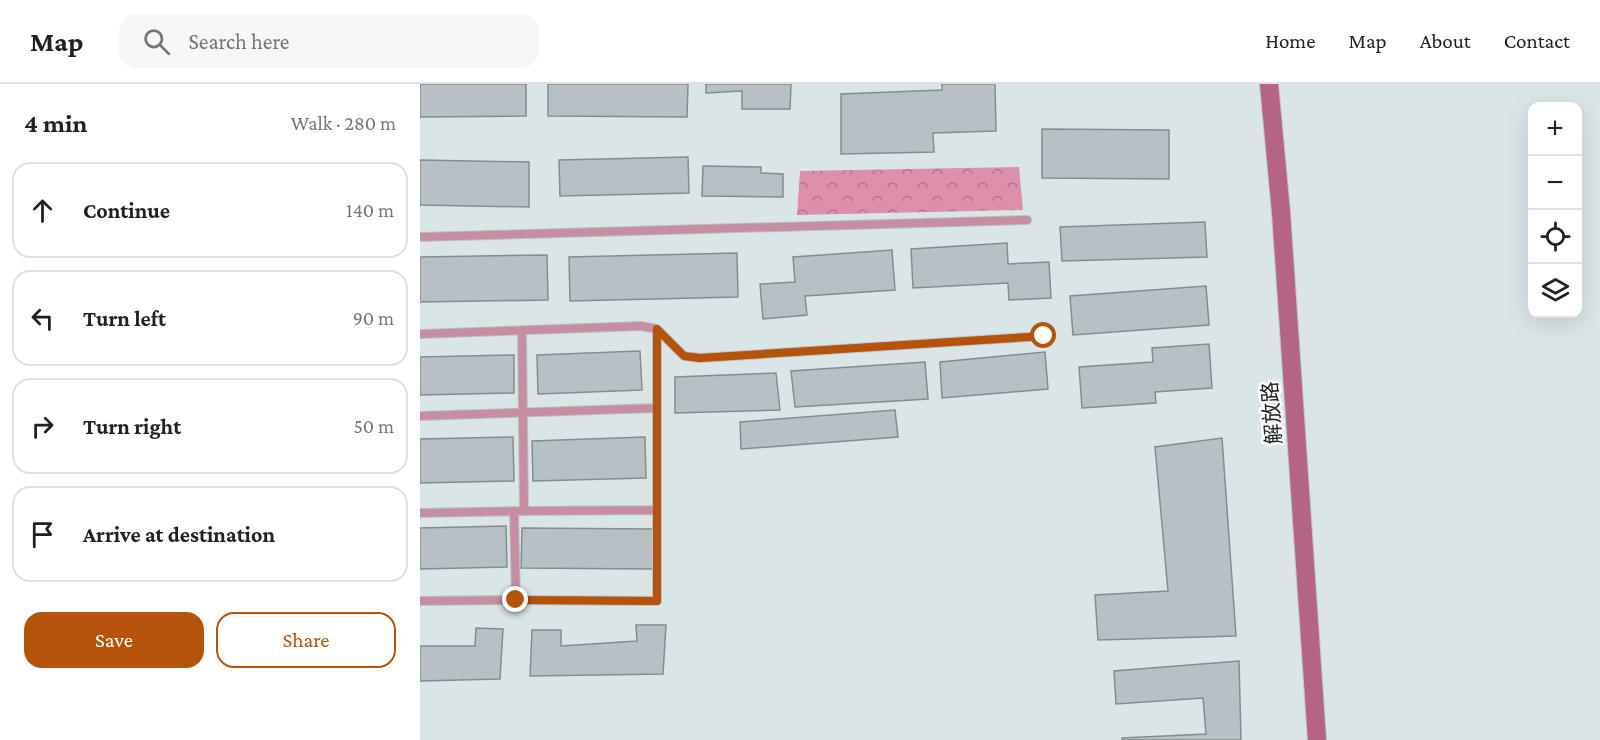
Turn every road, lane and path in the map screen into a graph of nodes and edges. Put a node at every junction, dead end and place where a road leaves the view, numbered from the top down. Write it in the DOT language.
graph roads {
  1 [pos="1269,84"];
  2 [pos="1028,220"];
  3 [pos="420,237"];
  4 [pos="657,329"];
  5 [pos="522,330"];
  6 [pos="420,334"];
  7 [pos="1044,336"];
  8 [pos="657,408"];
  9 [pos="420,416"];
  10 [pos="657,510"];
  11 [pos="514,511"];
  12 [pos="524,511"];
  13 [pos="420,513"];
  14 [pos="516,600"];
  15 [pos="420,601"];
  16 [pos="1317,740"];
  1 -- 16 [label="street, 解放路"];
  2 -- 3 [label="lane"];
  4 -- 5 [label="lane"];
  4 -- 7 [label="lane"];
  4 -- 8 [label="lane"];
  5 -- 6 [label="lane"];
  5 -- 12 [label="lane"];
  8 -- 9 [label="lane"];
  8 -- 10 [label="lane"];
  10 -- 12 [label="lane"];
  10 -- 14 [label="lane"];
  11 -- 12 [label="lane"];
  11 -- 13 [label="lane"];
  11 -- 14 [label="lane"];
  14 -- 15 [label="lane"];
}
